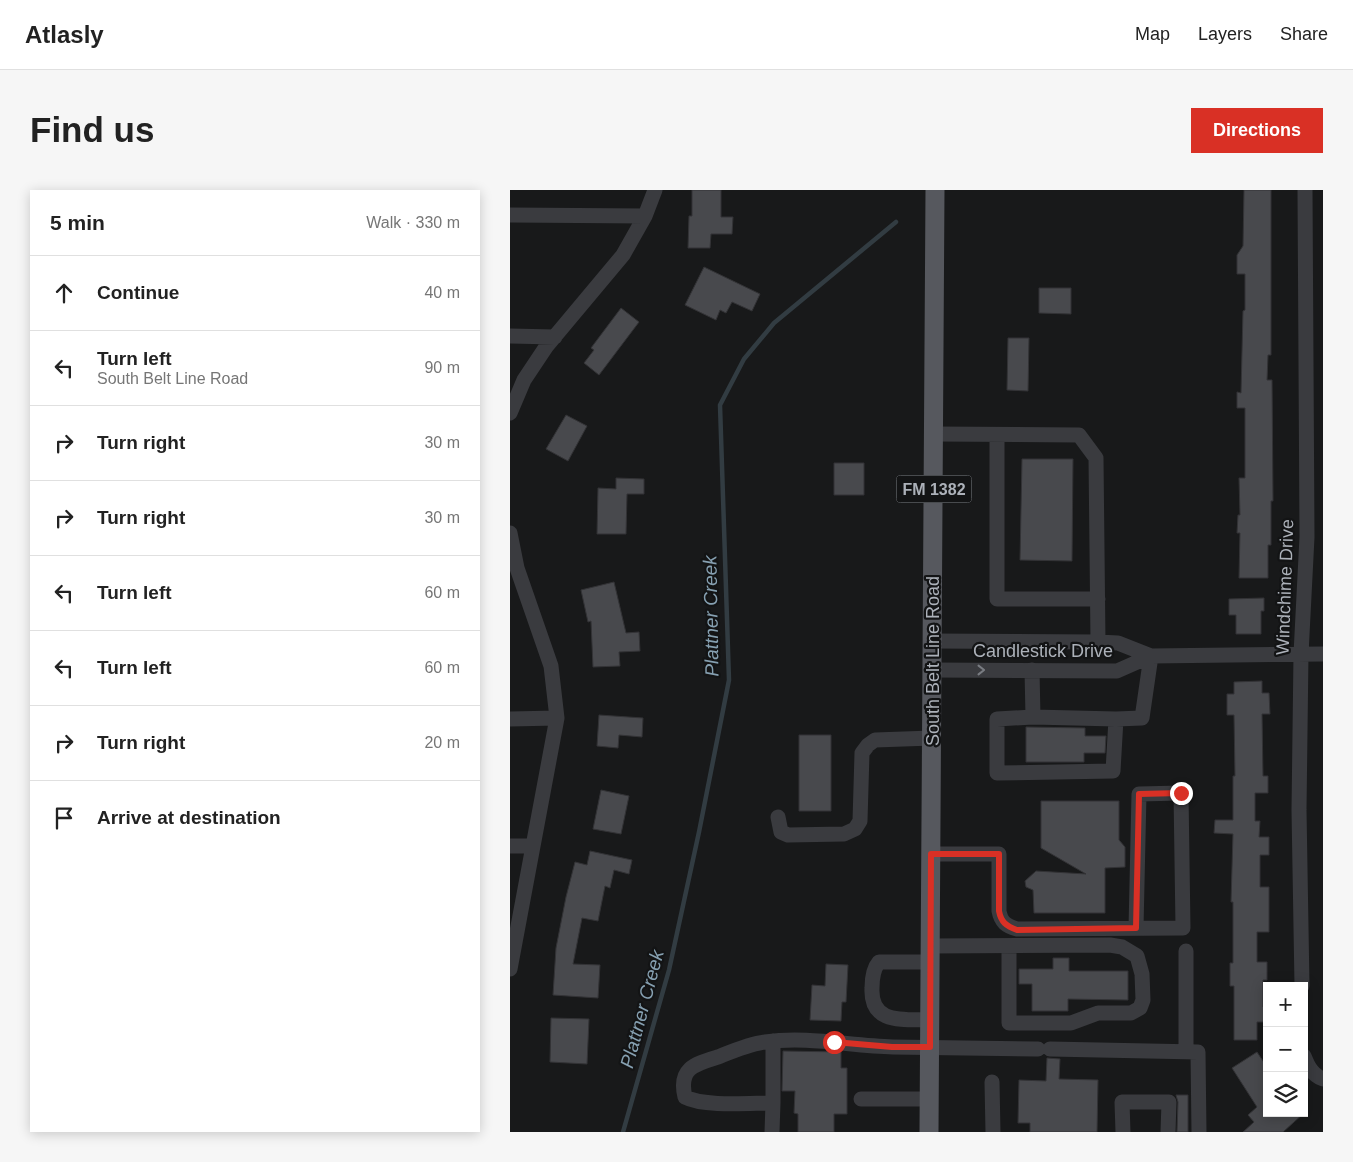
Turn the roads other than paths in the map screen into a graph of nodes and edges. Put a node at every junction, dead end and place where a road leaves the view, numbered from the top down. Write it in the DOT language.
graph roads {
  1 [pos="655,190"];
  2 [pos="935,190"];
  3 [pos="1305,190"];
  4 [pos="510,215"];
  5 [pos="645,216"];
  6 [pos="510,336"];
  7 [pos="555,337"];
  8 [pos="510,413"];
  9 [pos="934,434"];
  10 [pos="997,435"];
  11 [pos="510,533"];
  12 [pos="517,589"];
  13 [pos="1098,599"];
  14 [pos="933,641"];
  15 [pos="1098,642"];
  16 [pos="1301,654"];
  17 [pos="1323,654"];
  18 [pos="1151,656"];
  19 [pos="933,670"];
  20 [pos="1032,670"];
  21 [pos="1033,717"];
  22 [pos="556,718"];
  23 [pos="510,719"];
  24 [pos="1116,719"];
  25 [pos="932,738"];
  26 [pos="778,817"];
  27 [pos="510,846"];
  28 [pos="533,846"];
  29 [pos="931,854"];
  30 [pos="1136,928"];
  31 [pos="1009,946"];
  32 [pos="1186,950"];
  33 [pos="930,954"];
  34 [pos="510,969"];
  35 [pos="1302,982"];
  36 [pos="930,1020"];
  37 [pos="773,1041"];
  38 [pos="930,1047"];
  39 [pos="1186,1052"];
  40 [pos="1308,1068"];
  41 [pos="1323,1079"];
  42 [pos="992,1082"];
  43 [pos="862,1099"];
  44 [pos="929,1099"];
  45 [pos="773,1103"];
  46 [pos="772,1132"];
  47 [pos="929,1132"];
  48 [pos="993,1132"];
  49 [pos="1123,1132"];
  50 [pos="1168,1132"];
  51 [pos="1199,1132"];
  1 -- 5 [label="street"];
  2 -- 9 [label="main road, South Belt Line Road / FM 1382"];
  3 -- 16 [label="street, Windchime Drive"];
  4 -- 5 [label="street"];
  5 -- 7 [label="street"];
  6 -- 7 [label="street"];
  7 -- 8 [label="street"];
  9 -- 10 [label="street"];
  9 -- 14 [label="main road, South Belt Line Road / FM 1382"];
  10 -- 13 [label="street"];
  10 -- 13 [label="street"];
  11 -- 12 [label="street"];
  12 -- 22 [label="street"];
  13 -- 15 [label="street"];
  14 -- 15 [label="street, Candlestick Drive"];
  14 -- 19 [label="main road, South Belt Line Road / FM 1382"];
  15 -- 18 [label="street, Candlestick Drive"];
  16 -- 17 [label="street, Candlestick Drive"];
  16 -- 18 [label="street, Candlestick Drive"];
  16 -- 35 [label="street, Windchime Drive"];
  18 -- 20 [label="street, Candlestick Drive"];
  18 -- 24 [label="street"];
  19 -- 20 [label="street, Candlestick Drive, one-way"];
  19 -- 25 [label="main road, South Belt Line Road / FM 1382"];
  20 -- 21 [label="street"];
  21 -- 24 [label="street"];
  21 -- 24 [label="street"];
  22 -- 23 [label="street"];
  22 -- 28 [label="street"];
  25 -- 26 [label="street"];
  25 -- 29 [label="main road, South Belt Line Road / FM 1382"];
  27 -- 28 [label="street"];
  28 -- 34 [label="street"];
  29 -- 30 [label="street"];
  29 -- 33 [label="main road, South Belt Line Road / FM 1382"];
  30 -- 30 [label="street"];
  31 -- 31 [label="street"];
  31 -- 33 [label="street"];
  32 -- 39 [label="street"];
  33 -- 36 [label="main road, South Belt Line Road / FM 1382"];
  33 -- 36 [label="street"];
  36 -- 38 [label="main road, South Belt Line Road / FM 1382"];
  37 -- 38 [label="street"];
  37 -- 45 [label="street"];
  37 -- 45 [label="street"];
  38 -- 39 [label="street"];
  38 -- 44 [label="main road, South Belt Line Road / FM 1382"];
  39 -- 51 [label="street"];
  40 -- 41 [label="street"];
  42 -- 48 [label="street"];
  43 -- 44 [label="street"];
  44 -- 47 [label="main road, South Belt Line Road / FM 1382"];
  45 -- 46 [label="street"];
  49 -- 50 [label="street"];
}
